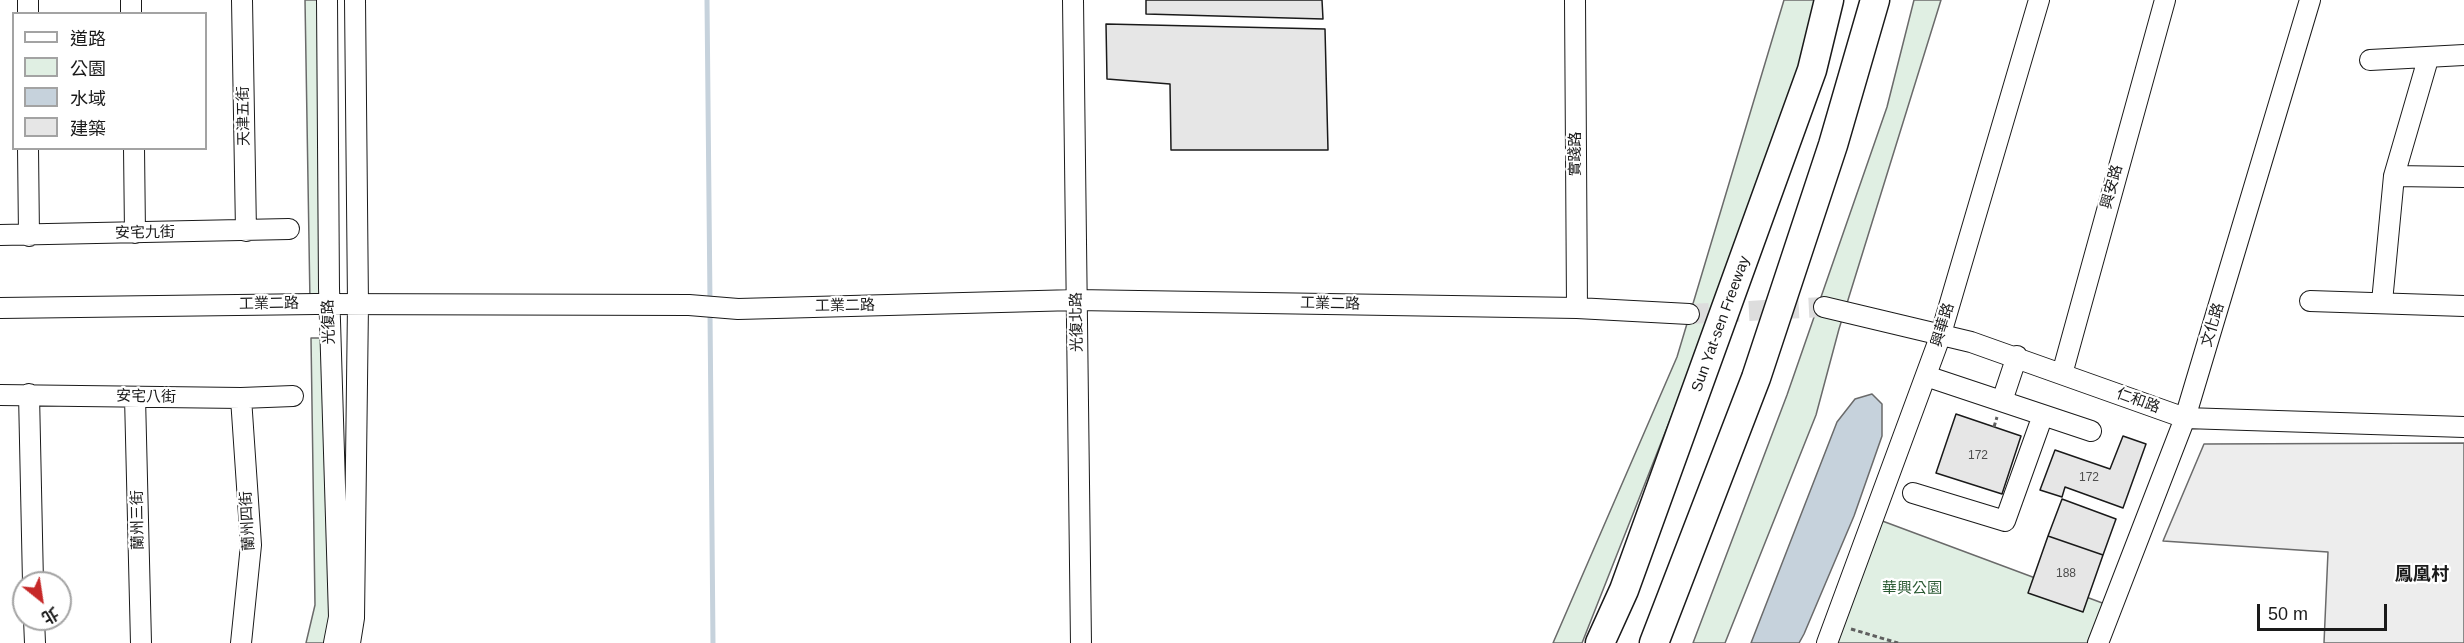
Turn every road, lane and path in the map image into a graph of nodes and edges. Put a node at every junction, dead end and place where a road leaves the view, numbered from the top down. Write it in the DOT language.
graph roads {
  1 [pos="242,0"];
  2 [pos="327,0"];
  3 [pos="355,0"];
  4 [pos="1073,0"];
  5 [pos="1575,0"];
  6 [pos="1829,0"];
  7 [pos="1875,0"];
  8 [pos="2039,0"];
  9 [pos="2165,0"];
  10 [pos="2310,0"];
  11 [pos="2464,55"];
  12 [pos="2428,59"];
  13 [pos="2370,60"];
  14 [pos="28,150"];
  15 [pos="134,150"];
  16 [pos="2394,176"];
  17 [pos="2464,177"];
  18 [pos="289,229"];
  19 [pos="246,231"];
  20 [pos="135,233"];
  21 [pos="0,236"];
  22 [pos="29,236"];
  23 [pos="1076,300"];
  24 [pos="2310,301"];
  25 [pos="2382,302"];
  26 [pos="329,304"];
  27 [pos="358,304"];
  28 [pos="2464,306"];
  29 [pos="1824,307"];
  30 [pos="0,308"];
  31 [pos="1577,308"];
  32 [pos="1689,314"];
  33 [pos="1940,337"];
  34 [pos="2017,356"];
  35 [pos="2062,374"];
  36 [pos="1926,376"];
  37 [pos="29,394"];
  38 [pos="0,395"];
  39 [pos="293,396"];
  40 [pos="135,397"];
  41 [pos="241,398"];
  42 [pos="2002,401"];
  43 [pos="2043,415"];
  44 [pos="2185,418"];
  45 [pos="2464,427"];
  46 [pos="2091,431"];
  47 [pos="1912,493"];
  48 [pos="33,571"];
  49 [pos="1842,626"];
  50 [pos="141,643"];
  51 [pos="241,643"];
  52 [pos="334,643"];
  53 [pos="350,643"];
  54 [pos="1081,643"];
  55 [pos="1600,643"];
  56 [pos="1654,643"];
  57 [pos="1827,643"];
  58 [pos="1898,643"];
  59 [pos="2098,643"];
  1 -- 19 [label="street, 天津五街"];
  2 -- 26 [label="street, 光復路"];
  3 -- 27 [label="street, 光復路"];
  4 -- 23 [label="street, 光復北路"];
  5 -- 31 [label="street, 實踐路"];
  6 -- 55 [label="highway, Sun Yat-sen Freeway"];
  7 -- 56 [label="highway"];
  8 -- 33 [label="street, 興華路"];
  9 -- 35 [label="street, 興安路"];
  10 -- 44 [label="street, 文化路"];
  11 -- 12 [label="street"];
  12 -- 13 [label="street"];
  12 -- 16 [label="street"];
  14 -- 22 [label="street"];
  15 -- 20 [label="street"];
  16 -- 17 [label="street"];
  16 -- 25 [label="street"];
  18 -- 19 [label="street, 安宅九街"];
  19 -- 20 [label="street, 安宅九街"];
  20 -- 22 [label="street, 安宅九街"];
  21 -- 22 [label="street, 安宅九街"];
  23 -- 27 [label="street, 工業二路"];
  23 -- 31 [label="street, 工業二路"];
  23 -- 54 [label="street, 光復北路"];
  24 -- 25 [label="street"];
  25 -- 28 [label="street"];
  26 -- 27 [label="street, 工業二路"];
  26 -- 30 [label="street, 工業二路"];
  26 -- 52 [label="street, 光復路"];
  27 -- 53 [label="street, 光復路"];
  29 -- 33 [label="street, 仁和路"];
  31 -- 32 [label="street, 工業二路"];
  33 -- 34 [label="street, 仁和路"];
  33 -- 36 [label="street, 興華路"];
  34 -- 35 [label="street, 仁和路"];
  34 -- 42 [label="street"];
  35 -- 44 [label="street, 仁和路"];
  36 -- 42 [label="street"];
  36 -- 57 [label="street, 興華路"];
  37 -- 38 [label="street, 安宅八街"];
  37 -- 40 [label="street, 安宅八街"];
  37 -- 48 [label="street"];
  39 -- 41 [label="street, 安宅八街"];
  40 -- 41 [label="street, 安宅八街"];
  40 -- 50 [label="street, 蘭州三街"];
  41 -- 51 [label="street, 蘭州四街"];
  42 -- 43 [label="street"];
  43 -- 46 [label="street"];
  43 -- 47 [label="street"];
  44 -- 45 [label="street, 仁和路"];
  44 -- 59 [label="street, 文化路"];
  49 -- 58 [label="path"];
}
